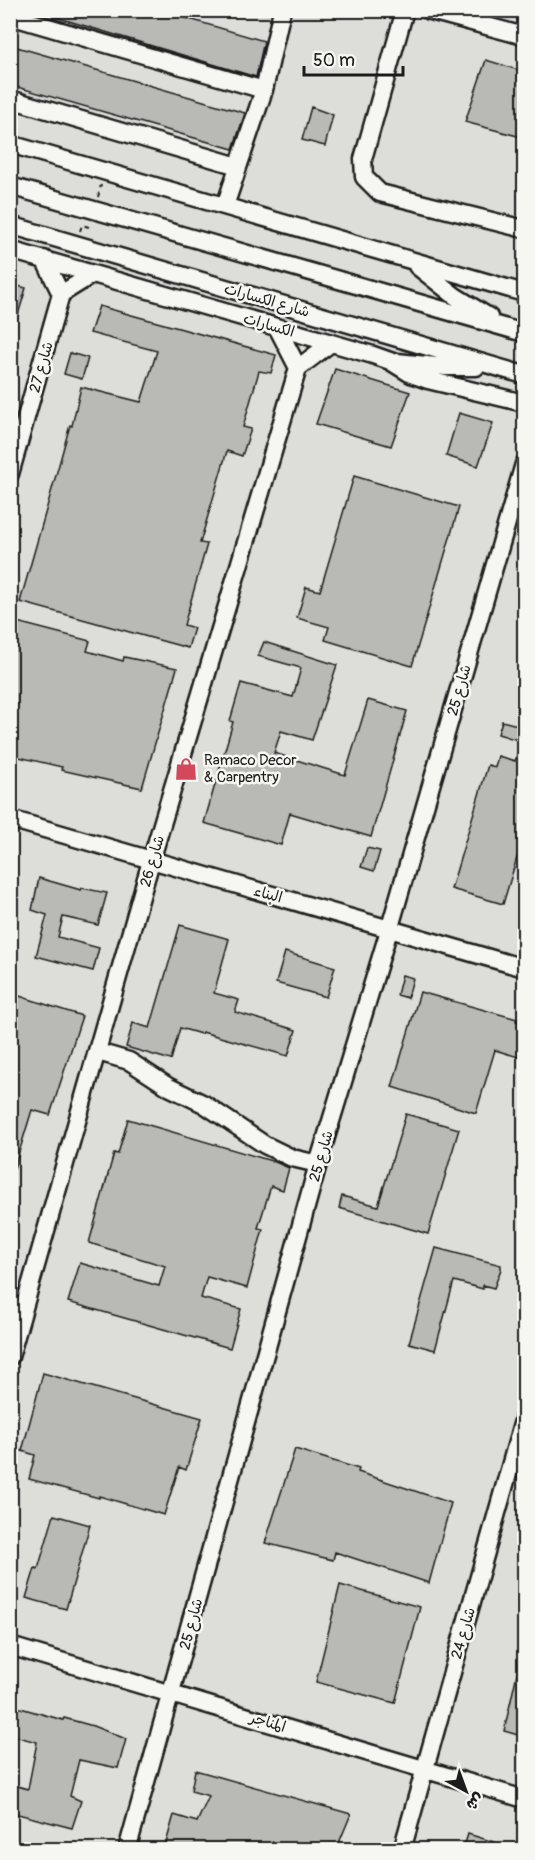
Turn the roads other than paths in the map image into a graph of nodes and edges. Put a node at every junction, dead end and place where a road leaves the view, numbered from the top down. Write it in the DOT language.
graph roads {
  1 [pos="405,10"];
  2 [pos="427,10"];
  3 [pos="277,12"];
  4 [pos="10,16"];
  5 [pos="525,36"];
  6 [pos="264,90"];
  7 [pos="10,99"];
  8 [pos="10,144"];
  9 [pos="238,166"];
  10 [pos="10,186"];
  11 [pos="225,206"];
  12 [pos="10,225"];
  13 [pos="525,229"];
  14 [pos="10,250"];
  15 [pos="44,260"];
  16 [pos="411,261"];
  17 [pos="93,274"];
  18 [pos="525,293"];
  19 [pos="61,294"];
  20 [pos="277,327"];
  21 [pos="518,331"];
  22 [pos="332,343"];
  23 [pos="390,361"];
  24 [pos="495,367"];
  25 [pos="298,368"];
  26 [pos="525,375"];
  27 [pos="519,401"];
  28 [pos="525,414"];
  29 [pos="525,465"];
  30 [pos="10,474"];
  31 [pos="10,819"];
  32 [pos="151,861"];
  33 [pos="390,927"];
  34 [pos="525,968"];
  35 [pos="98,1052"];
  36 [pos="318,1164"];
  37 [pos="10,1357"];
  38 [pos="525,1417"];
  39 [pos="10,1646"];
  40 [pos="172,1694"];
  41 [pos="424,1769"];
  42 [pos="525,1799"];
  43 [pos="127,1850"];
  44 [pos="402,1850"];
  1 -- 13 [label="street"];
  2 -- 5 [label="street"];
  3 -- 6 [label="street"];
  4 -- 6 [label="street"];
  6 -- 9 [label="street"];
  7 -- 9 [label="street"];
  8 -- 11 [label="street"];
  9 -- 11 [label="street"];
  10 -- 21 [label="street"];
  11 -- 16 [label="street"];
  12 -- 24 [label="street, شارع الكسارات"];
  14 -- 15 [label="street, الكسارات"];
  15 -- 17 [label="street, الكسارات"];
  15 -- 19 [label="street"];
  16 -- 18 [label="street"];
  16 -- 21 [label="street"];
  17 -- 19 [label="street"];
  17 -- 20 [label="street, الكسارات"];
  19 -- 30 [label="street, شارع 27"];
  20 -- 22 [label="street, الكسارات"];
  20 -- 25 [label="street"];
  22 -- 23 [label="street, الكسارات"];
  22 -- 25 [label="street"];
  23 -- 24 [label="street"];
  23 -- 27 [label="street, الكسارات"];
  24 -- 26 [label="street, شارع الكسارات"];
  25 -- 32 [label="street, شارع 26"];
  27 -- 28 [label="street"];
  29 -- 33 [label="street, شارع 25"];
  31 -- 32 [label="street, البناء"];
  32 -- 33 [label="street, البناء"];
  32 -- 35 [label="street, شارع 26"];
  33 -- 34 [label="street, البناء"];
  33 -- 36 [label="street, شارع 25"];
  35 -- 36 [label="street"];
  35 -- 37 [label="street, شارع 26"];
  36 -- 40 [label="street, شارع 25"];
  38 -- 41 [label="street, شارع 24"];
  39 -- 40 [label="street, المناجر"];
  40 -- 41 [label="street, المناجر"];
  40 -- 43 [label="street, شارع 25"];
  41 -- 42 [label="street, المناجر"];
  41 -- 44 [label="street, شارع 24"];
}
